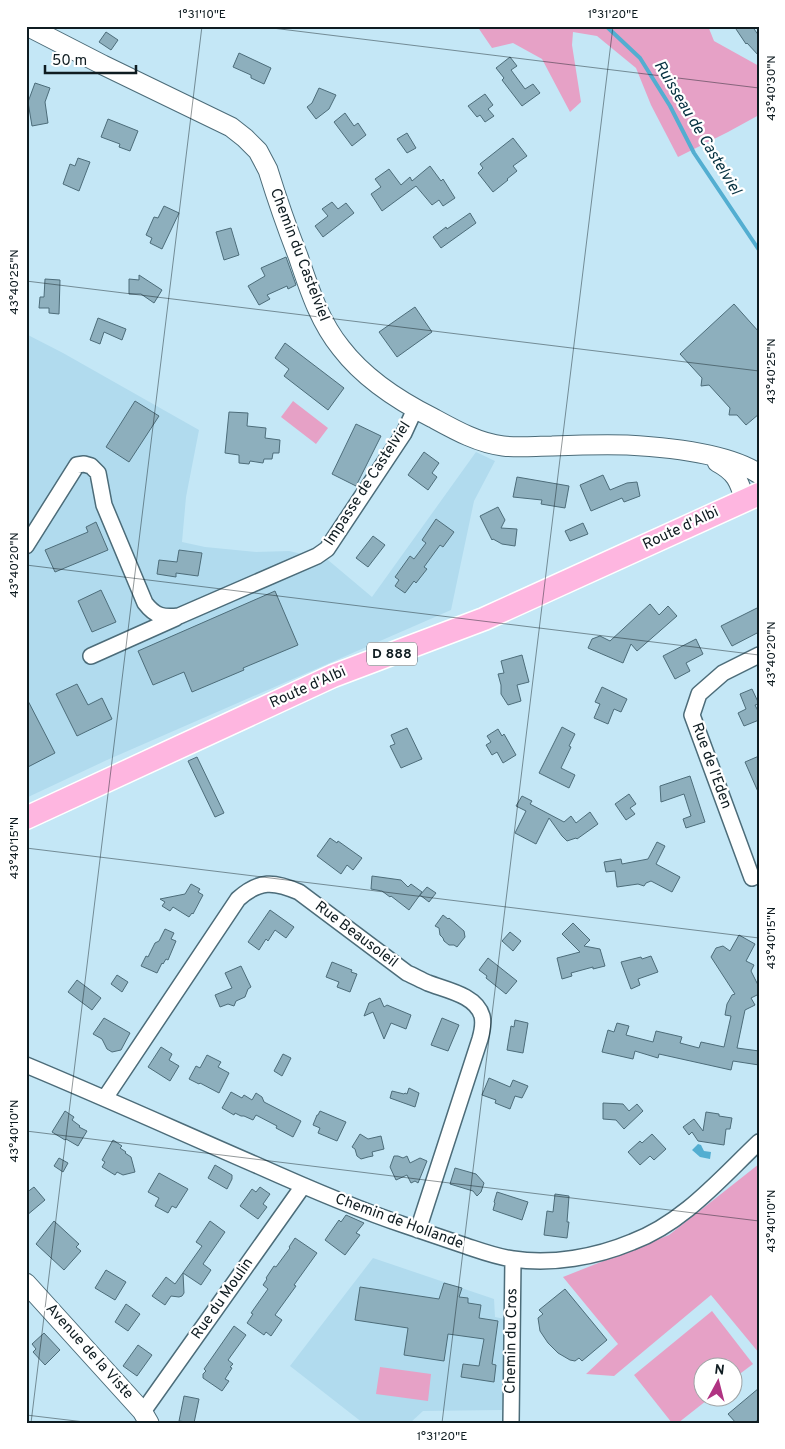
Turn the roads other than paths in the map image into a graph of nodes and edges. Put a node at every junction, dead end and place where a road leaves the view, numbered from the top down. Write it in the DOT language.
graph roads {
  1 [pos="27,26"];
  2 [pos="415,409"];
  3 [pos="703,454"];
  4 [pos="759,474"];
  5 [pos="752,497"];
  6 [pos="26,546"];
  7 [pos="179,616"];
  8 [pos="759,655"];
  9 [pos="91,656"];
  10 [pos="26,818"];
  11 [pos="752,878"];
  12 [pos="26,1065"];
  13 [pos="105,1098"];
  14 [pos="759,1142"];
  15 [pos="303,1186"];
  16 [pos="418,1230"];
  17 [pos="513,1259"];
  18 [pos="26,1283"];
  19 [pos="145,1417"];
  20 [pos="511,1423"];
  1 -- 2 [label="street, Chemin du Castelviel"];
  2 -- 3 [label="street, Chemin du Castelviel"];
  2 -- 7 [label="street, Impasse de Castelviel"];
  3 -- 4 [label="street, Chemin du Castelviel"];
  3 -- 5 [label="street, Chemin du Castelviel"];
  5 -- 10 [label="main road, Route d'Albi / D 888"];
  6 -- 7 [label="street, Impasse de Castelviel"];
  7 -- 9 [label="street, Impasse de Castelviel"];
  8 -- 11 [label="street, Rue de l'Eden"];
  12 -- 13 [label="street, Chemin de Hollande"];
  13 -- 15 [label="street, Chemin de Hollande"];
  13 -- 16 [label="street, Rue Beausoleil"];
  14 -- 17 [label="street, Chemin de Hollande"];
  15 -- 16 [label="street, Chemin de Hollande"];
  15 -- 19 [label="street, Rue du Moulin"];
  16 -- 17 [label="street, Chemin de Hollande"];
  17 -- 20 [label="street, Chemin du Cros"];
  18 -- 19 [label="street, Avenue de la Viste"];
}
